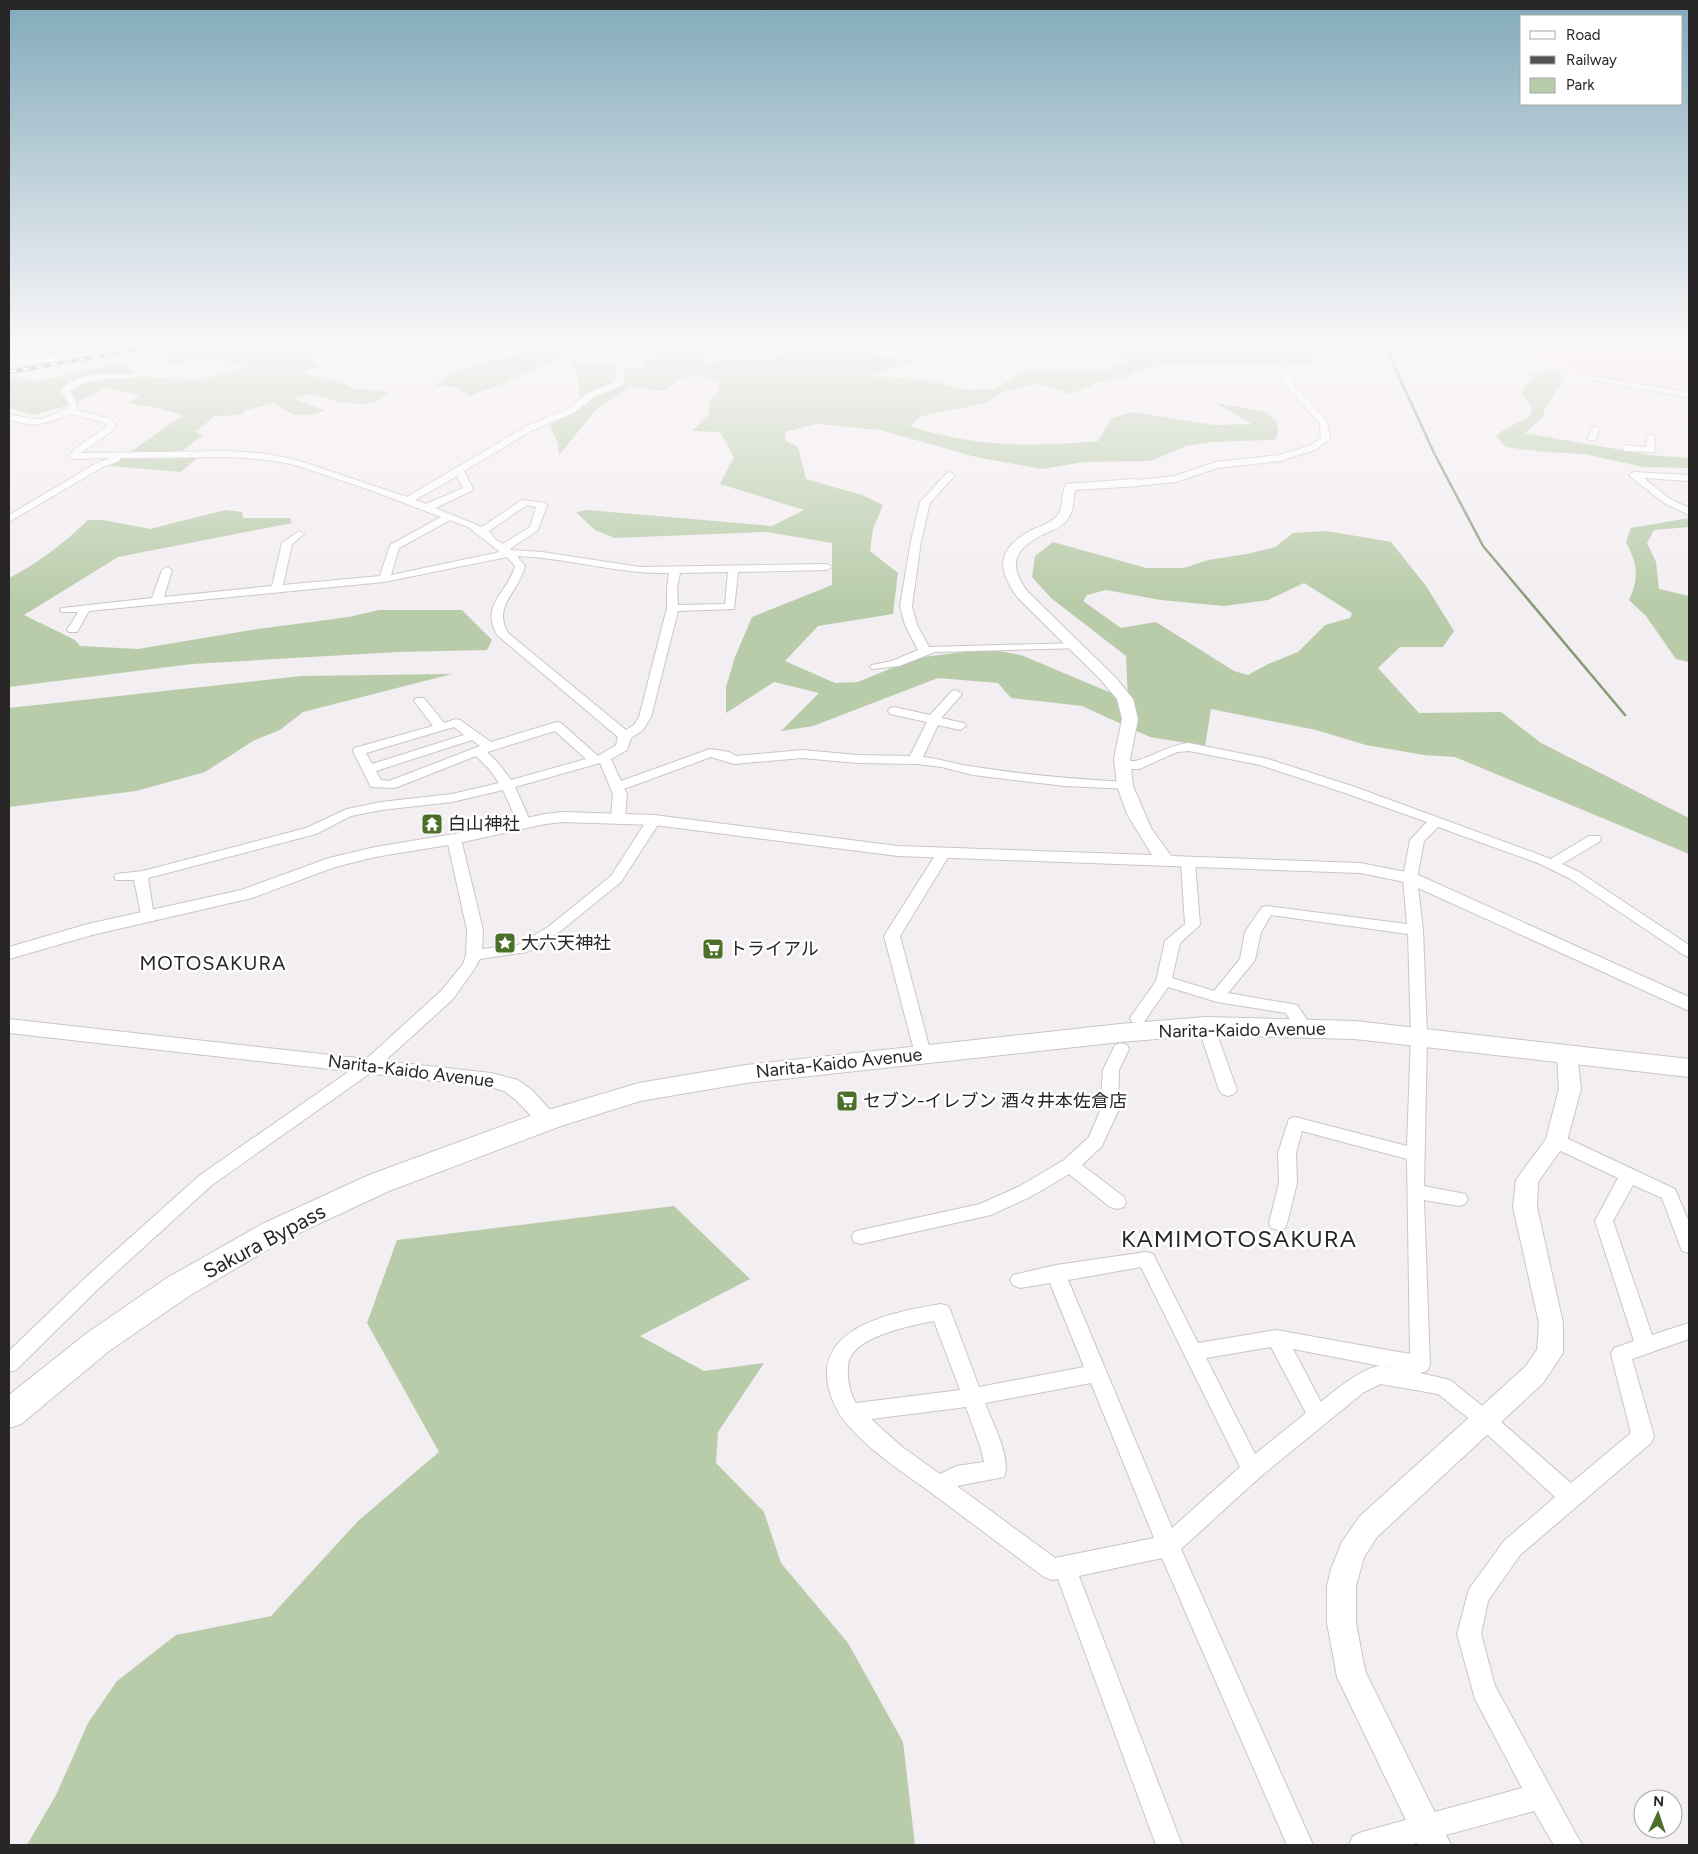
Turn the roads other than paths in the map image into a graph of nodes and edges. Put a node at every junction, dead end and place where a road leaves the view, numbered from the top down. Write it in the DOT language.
graph roads {
  1 [pos="108,430"];
  2 [pos="527,430"];
  3 [pos="1325,430"];
  4 [pos="1651,437"];
  5 [pos="1626,448"];
  6 [pos="121,455"];
  7 [pos="459,471"];
  8 [pos="950,475"];
  9 [pos="1689,478"];
  10 [pos="1135,483"];
  11 [pos="1646,486"];
  12 [pos="1689,500"];
  13 [pos="407,501"];
  14 [pos="426,508"];
  15 [pos="1689,512"];
  16 [pos="450,516"];
  17 [pos="9,519"];
  18 [pos="482,531"];
  19 [pos="299,534"];
  20 [pos="506,551"];
  21 [pos="827,567"];
  22 [pos="167,570"];
  23 [pos="675,570"];
  24 [pos="732,570"];
  25 [pos="384,578"];
  26 [pos="276,589"];
  27 [pos="157,601"];
  28 [pos="85,608"];
  29 [pos="673,608"];
  30 [pos="66,610"];
  31 [pos="73,630"];
  32 [pos="1076,646"];
  33 [pos="925,651"];
  34 [pos="876,666"];
  35 [pos="956,694"];
  36 [pos="420,701"];
  37 [pos="894,711"];
  38 [pos="934,720"];
  39 [pos="960,726"];
  40 [pos="441,727"];
  41 [pos="473,736"];
  42 [pos="626,736"];
  43 [pos="484,750"];
  44 [pos="600,759"];
  45 [pos="915,760"];
  46 [pos="1122,765"];
  47 [pos="369,770"];
  48 [pos="396,784"];
  49 [pos="507,785"];
  50 [pos="1125,786"];
  51 [pos="617,787"];
  52 [pos="403,803"];
  53 [pos="618,818"];
  54 [pos="654,820"];
  55 [pos="1436,821"];
  56 [pos="524,823"];
  57 [pos="454,839"];
  58 [pos="1594,839"];
  59 [pos="943,854"];
  60 [pos="1167,862"];
  61 [pos="1188,863"];
  62 [pos="1552,864"];
  63 [pos="140,875"];
  64 [pos="121,878"];
  65 [pos="1410,878"];
  66 [pos="147,916"];
  67 [pos="1415,930"];
  68 [pos="1689,952"];
  69 [pos="9,953"];
  70 [pos="474,955"];
  71 [pos="1164,981"];
  72 [pos="1217,997"];
  73 [pos="1689,1005"];
  74 [pos="1138,1018"];
  75 [pos="9,1026"];
  76 [pos="1206,1026"];
  77 [pos="1304,1027"];
  78 [pos="1419,1036"];
  79 [pos="1121,1049"];
  80 [pos="923,1054"];
  81 [pos="1567,1054"];
  82 [pos="370,1065"];
  83 [pos="1689,1068"];
  84 [pos="1228,1090"];
  85 [pos="548,1120"];
  86 [pos="1556,1141"];
  87 [pos="1416,1155"];
  88 [pos="1070,1165"];
  89 [pos="1629,1175"];
  90 [pos="1415,1191"];
  91 [pos="1459,1200"];
  92 [pos="1116,1202"];
  93 [pos="1278,1223"];
  94 [pos="860,1237"];
  95 [pos="1689,1246"];
  96 [pos="1056,1273"];
  97 [pos="1020,1280"];
  98 [pos="1689,1331"];
  99 [pos="1276,1338"];
  100 [pos="1646,1346"];
  101 [pos="1193,1352"];
  102 [pos="9,1364"];
  103 [pos="1097,1373"];
  104 [pos="973,1397"];
  105 [pos="852,1413"];
  106 [pos="9,1414"];
  107 [pos="1318,1416"];
  108 [pos="1484,1419"];
  109 [pos="1252,1470"];
  110 [pos="938,1485"];
  111 [pos="1571,1496"];
  112 [pos="1168,1546"];
  113 [pos="1066,1568"];
  114 [pos="1540,1796"];
  115 [pos="1431,1837"];
  116 [pos="1169,1845"];
  117 [pos="1300,1845"];
  118 [pos="1362,1845"];
  119 [pos="1569,1845"];
  1 -- 6 [label="street"];
  2 -- 7 [label="street"];
  3 -- 10 [label="street"];
  4 -- 5 [label="street"];
  6 -- 13 [label="street"];
  6 -- 17 [label="street"];
  7 -- 13 [label="street"];
  7 -- 14 [label="street"];
  8 -- 33 [label="street"];
  9 -- 11 [label="street"];
  10 -- 32 [label="street"];
  11 -- 12 [label="street"];
  11 -- 15 [label="street"];
  13 -- 14 [label="street"];
  14 -- 16 [label="street"];
  16 -- 18 [label="street"];
  16 -- 25 [label="street"];
  18 -- 20 [label="street"];
  18 -- 20 [label="street"];
  19 -- 26 [label="street"];
  20 -- 23 [label="street"];
  20 -- 25 [label="street"];
  20 -- 42 [label="street"];
  21 -- 24 [label="street"];
  22 -- 27 [label="street"];
  23 -- 24 [label="street"];
  23 -- 29 [label="street"];
  24 -- 29 [label="street"];
  25 -- 26 [label="street"];
  26 -- 27 [label="street"];
  27 -- 28 [label="street"];
  28 -- 30 [label="street"];
  28 -- 31 [label="street"];
  29 -- 42 [label="street"];
  32 -- 33 [label="street"];
  32 -- 46 [label="street"];
  33 -- 34 [label="street"];
  35 -- 38 [label="street"];
  36 -- 40 [label="street"];
  37 -- 38 [label="street"];
  38 -- 39 [label="street"];
  38 -- 45 [label="street"];
  40 -- 41 [label="street"];
  40 -- 47 [label="street"];
  41 -- 43 [label="street"];
  41 -- 47 [label="street"];
  42 -- 44 [label="street"];
  43 -- 44 [label="street"];
  43 -- 48 [label="street"];
  43 -- 49 [label="street"];
  44 -- 49 [label="street"];
  44 -- 51 [label="street"];
  45 -- 50 [label="street"];
  45 -- 51 [label="street"];
  46 -- 50 [label="street"];
  46 -- 55 [label="street"];
  47 -- 48 [label="street"];
  48 -- 52 [label="street"];
  49 -- 52 [label="street"];
  49 -- 56 [label="street"];
  50 -- 60 [label="street"];
  51 -- 53 [label="street"];
  52 -- 63 [label="street"];
  53 -- 54 [label="street"];
  53 -- 56 [label="street"];
  54 -- 59 [label="street"];
  54 -- 70 [label="street"];
  55 -- 62 [label="street"];
  55 -- 65 [label="street"];
  56 -- 57 [label="street"];
  57 -- 66 [label="street"];
  57 -- 70 [label="street"];
  58 -- 62 [label="street"];
  59 -- 60 [label="street"];
  59 -- 80 [label="street"];
  60 -- 61 [label="street"];
  61 -- 65 [label="street"];
  61 -- 71 [label="street"];
  62 -- 68 [label="street"];
  63 -- 64 [label="street"];
  63 -- 66 [label="street"];
  65 -- 67 [label="street"];
  65 -- 73 [label="street"];
  66 -- 69 [label="street"];
  67 -- 72 [label="street"];
  67 -- 78 [label="street"];
  70 -- 82 [label="street"];
  71 -- 72 [label="street"];
  71 -- 74 [label="street"];
  72 -- 77 [label="street"];
  75 -- 82 [label="street, Narita-Kaido Avenue"];
  76 -- 77 [label="highway, Narita-Kaido Avenue"];
  76 -- 80 [label="highway, Narita-Kaido Avenue"];
  76 -- 84 [label="street"];
  77 -- 78 [label="highway, Narita-Kaido Avenue"];
  78 -- 81 [label="highway, Narita-Kaido Avenue"];
  78 -- 87 [label="street"];
  79 -- 88 [label="street"];
  80 -- 85 [label="highway, Narita-Kaido Avenue"];
  81 -- 83 [label="highway, Narita-Kaido Avenue"];
  81 -- 86 [label="street"];
  82 -- 85 [label="street, Narita-Kaido Avenue"];
  82 -- 102 [label="street"];
  85 -- 106 [label="highway, Sakura Bypass"];
  86 -- 89 [label="street"];
  86 -- 108 [label="street"];
  87 -- 90 [label="street"];
  87 -- 93 [label="street"];
  88 -- 92 [label="street"];
  88 -- 94 [label="street"];
  89 -- 95 [label="street"];
  89 -- 100 [label="street"];
  90 -- 91 [label="street"];
  90 -- 99 [label="street"];
  96 -- 97 [label="street"];
  96 -- 101 [label="street"];
  96 -- 103 [label="street"];
  98 -- 100 [label="street"];
  99 -- 101 [label="street"];
  99 -- 107 [label="street"];
  100 -- 111 [label="street"];
  101 -- 109 [label="street"];
  103 -- 104 [label="street"];
  103 -- 112 [label="street"];
  104 -- 105 [label="street"];
  104 -- 105 [label="street"];
  104 -- 110 [label="street"];
  105 -- 110 [label="street"];
  107 -- 108 [label="street"];
  107 -- 109 [label="street"];
  108 -- 111 [label="street"];
  108 -- 115 [label="street"];
  109 -- 112 [label="street"];
  110 -- 113 [label="street"];
  111 -- 114 [label="street"];
  112 -- 113 [label="street"];
  112 -- 117 [label="street"];
  113 -- 116 [label="street"];
  114 -- 115 [label="street"];
  114 -- 119 [label="street"];
  115 -- 118 [label="street"];
}
